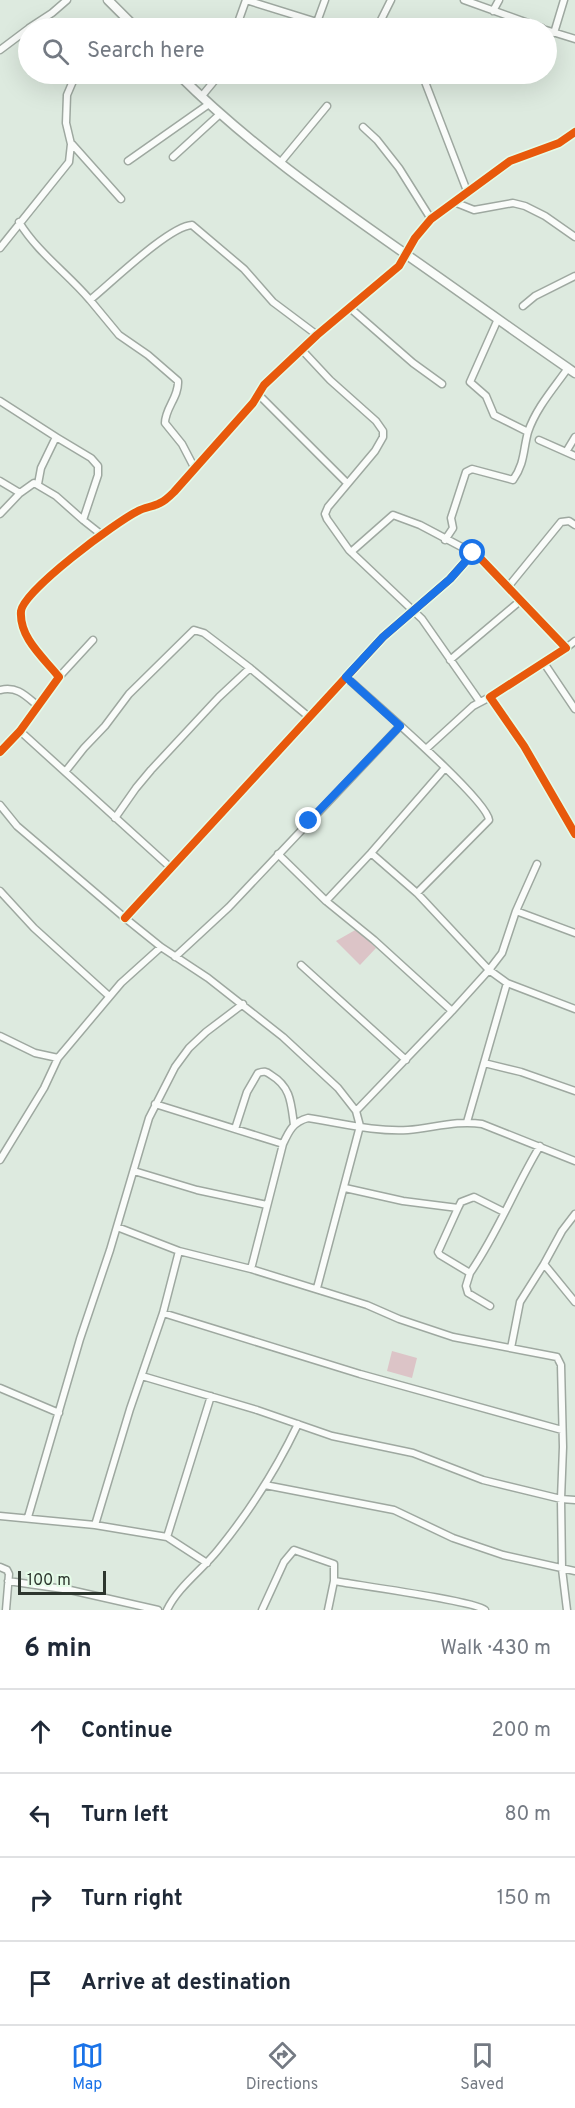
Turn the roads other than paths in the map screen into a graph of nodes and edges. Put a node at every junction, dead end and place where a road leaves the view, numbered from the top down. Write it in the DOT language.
graph roads {
  1 [pos="67,0"];
  2 [pos="108,0"];
  3 [pos="246,0"];
  4 [pos="325,0"];
  5 [pos="391,0"];
  6 [pos="464,0"];
  7 [pos="499,0"];
  8 [pos="564,0"];
  9 [pos="493,11"];
  10 [pos="45,18"];
  11 [pos="126,18"];
  12 [pos="240,18"];
  13 [pos="304,18"];
  14 [pos="318,18"];
  15 [pos="381,18"];
  16 [pos="513,18"];
  17 [pos="557,23"];
  18 [pos="557,34"];
  19 [pos="18,37"];
  20 [pos="575,39"];
  21 [pos="0,50"];
  22 [pos="71,84"];
  23 [pos="188,84"];
  24 [pos="212,84"];
  25 [pos="426,84"];
  26 [pos="201,97"];
  27 [pos="209,104"];
  28 [pos="327,106"];
  29 [pos="220,114"];
  30 [pos="363,127"];
  31 [pos="575,132"];
  32 [pos="71,144"];
  33 [pos="173,157"];
  34 [pos="128,161"];
  35 [pos="280,163"];
  36 [pos="467,191"];
  37 [pos="121,200"];
  38 [pos="454,202"];
  39 [pos="431,219"];
  40 [pos="20,222"];
  41 [pos="575,237"];
  42 [pos="0,248"];
  43 [pos="405,254"];
  44 [pos="575,276"];
  45 [pos="90,300"];
  46 [pos="523,306"];
  47 [pos="350,308"];
  48 [pos="498,319"];
  49 [pos="317,335"];
  50 [pos="302,350"];
  51 [pos="571,370"];
  52 [pos="442,384"];
  53 [pos="258,394"];
  54 [pos="0,401"];
  55 [pos="528,432"];
  56 [pos="56,437"];
  57 [pos="575,437"];
  58 [pos="539,440"];
  59 [pos="566,452"];
  60 [pos="575,456"];
  61 [pos="195,469"];
  62 [pos="0,481"];
  63 [pos="347,483"];
  64 [pos="38,484"];
  65 [pos="20,493"];
  66 [pos="0,514"];
  67 [pos="82,520"];
  68 [pos="575,525"];
  69 [pos="102,536"];
  70 [pos="445,540"];
  71 [pos="351,552"];
  72 [pos="473,553"];
  73 [pos="508,587"];
  74 [pos="520,601"];
  75 [pos="412,611"];
  76 [pos="93,640"];
  77 [pos="575,641"];
  78 [pos="566,648"];
  79 [pos="450,660"];
  80 [pos="544,663"];
  81 [pos="250,668"];
  82 [pos="59,677"];
  83 [pos="346,677"];
  84 [pos="0,690"];
  85 [pos="490,697"];
  86 [pos="480,702"];
  87 [pos="38,706"];
  88 [pos="575,709"];
  89 [pos="309,717"];
  90 [pos="400,726"];
  91 [pos="20,731"];
  92 [pos="426,749"];
  93 [pos="0,752"];
  94 [pos="445,768"];
  95 [pos="65,772"];
  96 [pos="0,805"];
  97 [pos="115,818"];
  98 [pos="575,834"];
  99 [pos="371,853"];
  100 [pos="278,854"];
  101 [pos="537,864"];
  102 [pos="171,868"];
  103 [pos="0,891"];
  104 [pos="417,893"];
  105 [pos="326,901"];
  106 [pos="516,910"];
  107 [pos="125,918"];
  108 [pos="575,933"];
  109 [pos="161,946"];
  110 [pos="176,957"];
  111 [pos="301,965"];
  112 [pos="489,970"];
  113 [pos="507,983"];
  114 [pos="109,996"];
  115 [pos="243,1004"];
  116 [pos="575,1009"];
  117 [pos="452,1011"];
  118 [pos="1,1040"];
  119 [pos="58,1058"];
  120 [pos="406,1060"];
  121 [pos="484,1063"];
  122 [pos="575,1091"];
  123 [pos="155,1104"];
  124 [pos="356,1111"];
  125 [pos="467,1122"];
  126 [pos="294,1125"];
  127 [pos="360,1126"];
  128 [pos="235,1129"];
  129 [pos="283,1144"];
  130 [pos="540,1146"];
  131 [pos="575,1151"];
  132 [pos="0,1160"];
  133 [pos="573,1160"];
  134 [pos="134,1171"];
  135 [pos="345,1188"];
  136 [pos="267,1205"];
  137 [pos="458,1208"];
  138 [pos="504,1212"];
  139 [pos="574,1218"];
  140 [pos="117,1227"];
  141 [pos="179,1251"];
  142 [pos="544,1264"];
  143 [pos="251,1269"];
  144 [pos="470,1273"];
  145 [pos="317,1288"];
  146 [pos="575,1302"];
  147 [pos="490,1306"];
  148 [pos="163,1313"];
  149 [pos="511,1348"];
  150 [pos="142,1376"];
  151 [pos="0,1389"];
  152 [pos="211,1396"];
  153 [pos="59,1413"];
  154 [pos="298,1424"];
  155 [pos="562,1430"];
  156 [pos="265,1485"];
  157 [pos="561,1500"];
  158 [pos="575,1500"];
  159 [pos="0,1516"];
  160 [pos="28,1517"];
  161 [pos="96,1526"];
  162 [pos="167,1537"];
  163 [pos="207,1563"];
  164 [pos="0,1567"];
  165 [pos="562,1569"];
  166 [pos="575,1571"];
  167 [pos="8,1581"];
  168 [pos="334,1581"];
  169 [pos="6,1610"];
  170 [pos="158,1610"];
  171 [pos="166,1610"];
  172 [pos="262,1610"];
  173 [pos="328,1610"];
  174 [pos="485,1610"];
  175 [pos="567,1610"];
  1 -- 10 [label="street"];
  2 -- 11 [label="main road"];
  3 -- 12 [label="street"];
  3 -- 13 [label="street"];
  4 -- 14 [label="street"];
  5 -- 15 [label="street"];
  6 -- 9 [label="street"];
  7 -- 9 [label="street"];
  8 -- 17 [label="street"];
  9 -- 16 [label="street"];
  18 -- 20 [label="street"];
  19 -- 21 [label="street"];
  22 -- 32 [label="street"];
  23 -- 26 [label="main road"];
  24 -- 26 [label="street"];
  25 -- 36 [label="street"];
  26 -- 27 [label="main road"];
  27 -- 29 [label="main road"];
  27 -- 34 [label="street"];
  28 -- 35 [label="street"];
  29 -- 33 [label="street"];
  29 -- 35 [label="main road"];
  30 -- 39 [label="street"];
  31 -- 36 [label="street"];
  32 -- 37 [label="street"];
  32 -- 40 [label="street"];
  35 -- 43 [label="main road"];
  36 -- 38 [label="street"];
  38 -- 39 [label="street"];
  38 -- 41 [label="street"];
  39 -- 43 [label="street"];
  40 -- 42 [label="street"];
  40 -- 45 [label="street"];
  43 -- 47 [label="street"];
  43 -- 48 [label="main road"];
  44 -- 46 [label="street"];
  45 -- 49 [label="street"];
  45 -- 61 [label="street"];
  47 -- 49 [label="street"];
  47 -- 52 [label="street"];
  48 -- 51 [label="main road"];
  48 -- 55 [label="street"];
  49 -- 50 [label="street"];
  50 -- 53 [label="street"];
  50 -- 63 [label="street"];
  51 -- 55 [label="street"];
  53 -- 61 [label="street"];
  53 -- 63 [label="street"];
  54 -- 56 [label="street"];
  55 -- 70 [label="street"];
  56 -- 64 [label="street"];
  56 -- 67 [label="street"];
  57 -- 59 [label="street"];
  58 -- 59 [label="street"];
  59 -- 60 [label="street"];
  61 -- 69 [label="street"];
  62 -- 65 [label="street"];
  63 -- 71 [label="street"];
  64 -- 65 [label="street"];
  64 -- 67 [label="street"];
  65 -- 66 [label="street"];
  67 -- 69 [label="street"];
  68 -- 73 [label="street"];
  69 -- 82 [label="street"];
  70 -- 71 [label="street"];
  70 -- 72 [label="street"];
  71 -- 75 [label="street"];
  72 -- 73 [label="street"];
  72 -- 75 [label="street"];
  73 -- 74 [label="street"];
  74 -- 78 [label="street"];
  74 -- 79 [label="street"];
  75 -- 79 [label="street"];
  75 -- 83 [label="street"];
  76 -- 82 [label="street"];
  77 -- 78 [label="street"];
  78 -- 80 [label="street"];
  79 -- 86 [label="street"];
  80 -- 85 [label="street"];
  80 -- 88 [label="street"];
  81 -- 89 [label="street"];
  81 -- 95 [label="street"];
  81 -- 97 [label="street"];
  82 -- 87 [label="street"];
  83 -- 89 [label="street"];
  83 -- 90 [label="street"];
  84 -- 87 [label="street"];
  85 -- 86 [label="street"];
  85 -- 98 [label="street"];
  86 -- 92 [label="street"];
  87 -- 91 [label="street"];
  89 -- 102 [label="street"];
  90 -- 92 [label="street"];
  90 -- 100 [label="street"];
  91 -- 93 [label="street"];
  91 -- 95 [label="street"];
  92 -- 94 [label="street"];
  94 -- 99 [label="street"];
  94 -- 104 [label="street"];
  95 -- 97 [label="street"];
  96 -- 107 [label="street"];
  97 -- 102 [label="street"];
  99 -- 104 [label="street"];
  99 -- 105 [label="street"];
  100 -- 105 [label="street"];
  100 -- 110 [label="street"];
  101 -- 106 [label="street"];
  102 -- 107 [label="street"];
  103 -- 114 [label="street"];
  104 -- 112 [label="street"];
  105 -- 117 [label="street"];
  106 -- 108 [label="street"];
  106 -- 112 [label="street"];
  107 -- 109 [label="street"];
  109 -- 110 [label="street"];
  109 -- 114 [label="street"];
  110 -- 115 [label="street"];
  111 -- 120 [label="street"];
  112 -- 113 [label="street"];
  112 -- 117 [label="street"];
  113 -- 116 [label="street"];
  113 -- 121 [label="street"];
  114 -- 119 [label="street"];
  115 -- 123 [label="street"];
  115 -- 124 [label="street"];
  117 -- 120 [label="street"];
  118 -- 119 [label="street"];
  119 -- 132 [label="street"];
  120 -- 124 [label="street"];
  121 -- 122 [label="street"];
  121 -- 125 [label="street"];
  123 -- 128 [label="street"];
  123 -- 134 [label="street"];
  124 -- 127 [label="street"];
  125 -- 127 [label="street"];
  125 -- 130 [label="street"];
  126 -- 127 [label="street"];
  126 -- 128 [label="street"];
  126 -- 129 [label="street"];
  127 -- 135 [label="street"];
  128 -- 129 [label="street"];
  129 -- 136 [label="street"];
  130 -- 133 [label="street"];
  130 -- 138 [label="street"];
  131 -- 133 [label="street"];
  134 -- 136 [label="street"];
  134 -- 140 [label="street"];
  135 -- 137 [label="street"];
  135 -- 145 [label="street"];
  136 -- 143 [label="street"];
  137 -- 138 [label="street"];
  137 -- 144 [label="street"];
  138 -- 144 [label="street"];
  139 -- 142 [label="street"];
  140 -- 141 [label="street"];
  140 -- 153 [label="street"];
  141 -- 143 [label="street"];
  141 -- 148 [label="street"];
  142 -- 146 [label="street"];
  142 -- 149 [label="street"];
  143 -- 145 [label="street"];
  144 -- 147 [label="street"];
  145 -- 149 [label="street"];
  148 -- 150 [label="street"];
  148 -- 155 [label="street"];
  149 -- 155 [label="street"];
  150 -- 152 [label="street"];
  150 -- 161 [label="street"];
  151 -- 153 [label="street"];
  152 -- 154 [label="street"];
  152 -- 162 [label="street"];
  153 -- 160 [label="street"];
  154 -- 156 [label="street"];
  154 -- 157 [label="street"];
  155 -- 157 [label="street"];
  156 -- 163 [label="street"];
  156 -- 165 [label="street"];
  157 -- 158 [label="street"];
  157 -- 165 [label="street"];
  159 -- 160 [label="street"];
  160 -- 161 [label="street"];
  161 -- 162 [label="street"];
  162 -- 163 [label="street"];
  163 -- 171 [label="street"];
  164 -- 167 [label="street"];
  165 -- 166 [label="street"];
  165 -- 175 [label="street"];
  167 -- 169 [label="street"];
  167 -- 170 [label="street"];
  168 -- 172 [label="street"];
  168 -- 173 [label="street"];
  168 -- 174 [label="street"];
}
